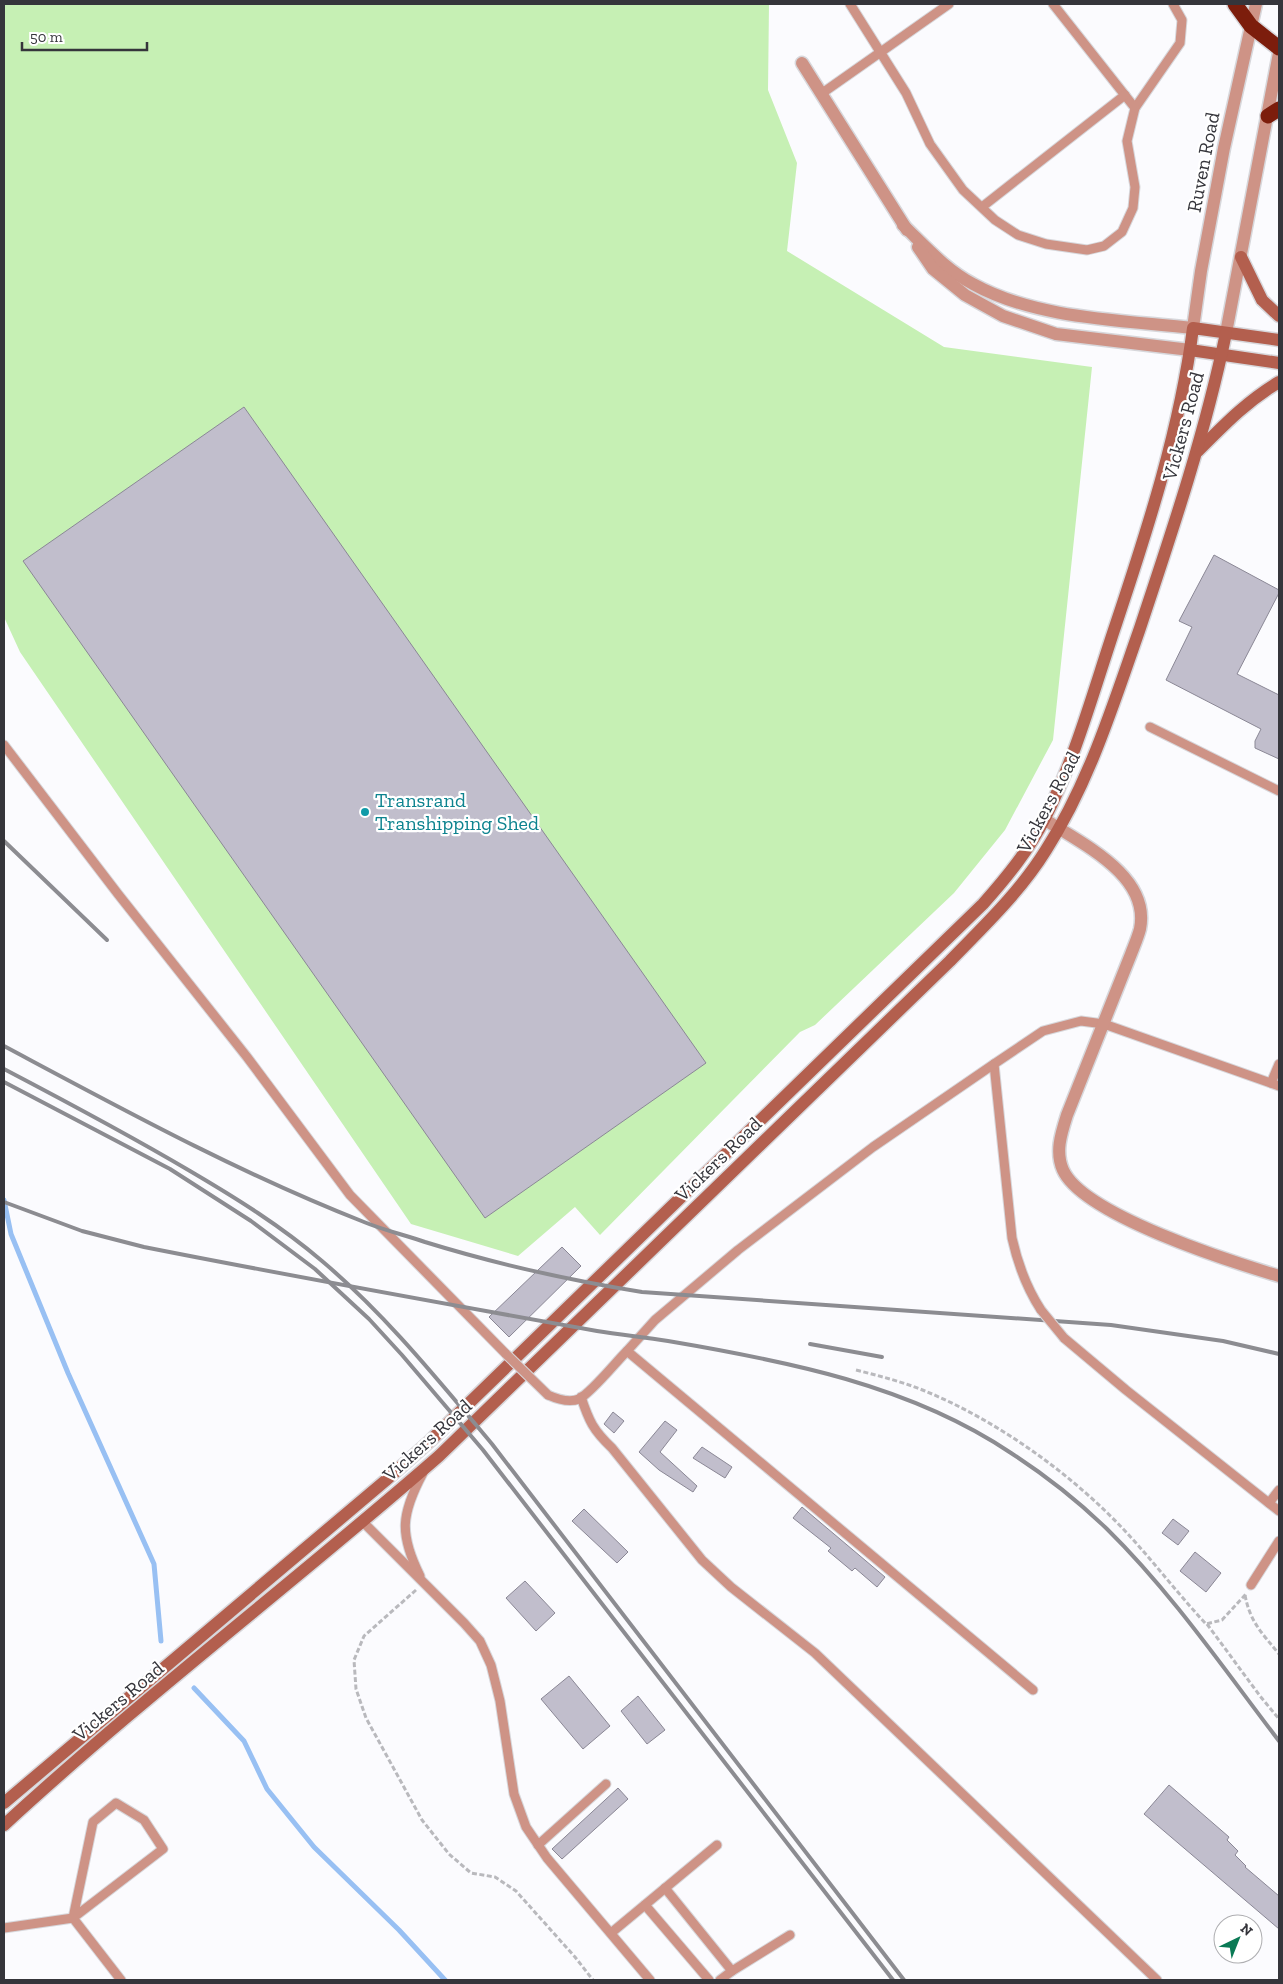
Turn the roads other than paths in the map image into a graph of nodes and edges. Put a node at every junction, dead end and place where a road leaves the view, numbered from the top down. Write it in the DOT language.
graph roads {
  1 [pos="850,4"];
  2 [pos="949,4"];
  3 [pos="1053,4"];
  4 [pos="1172,4"];
  5 [pos="1235,4"];
  6 [pos="1256,4"];
  7 [pos="1251,26"];
  8 [pos="1279,48"];
  9 [pos="881,51"];
  10 [pos="1279,52"];
  11 [pos="802,63"];
  12 [pos="821,94"];
  13 [pos="1125,95"];
  14 [pos="1135,108"];
  15 [pos="1274,112"];
  16 [pos="982,208"];
  17 [pos="903,225"];
  18 [pos="1241,257"];
  19 [pos="1279,316"];
  20 [pos="1193,328"];
  21 [pos="1226,333"];
  22 [pos="1279,340"];
  23 [pos="1190,350"];
  24 [pos="1221,355"];
  25 [pos="1279,363"];
  26 [pos="1279,382"];
  27 [pos="1197,452"];
  28 [pos="1150,728"];
  29 [pos="4,746"];
  30 [pos="1279,791"];
  31 [pos="1044,820"];
  32 [pos="1059,829"];
  33 [pos="1104,1024"];
  34 [pos="994,1064"];
  35 [pos="1279,1064"];
  36 [pos="1275,1085"];
  37 [pos="1279,1276"];
  38 [pos="627,1351"];
  39 [pos="581,1397"];
  40 [pos="426,1467"];
  41 [pos="1279,1490"];
  42 [pos="1269,1503"];
  43 [pos="1279,1510"];
  44 [pos="347,1513"];
  45 [pos="360,1525"];
  46 [pos="1279,1541"];
  47 [pos="424,1583"];
  48 [pos="1251,1585"];
  49 [pos="1033,1690"];
  50 [pos="606,1784"];
  51 [pos="4,1803"];
  52 [pos="4,1825"];
  53 [pos="538,1845"];
  54 [pos="717,1845"];
  55 [pos="665,1888"];
  56 [pos="645,1904"];
  57 [pos="73,1918"];
  58 [pos="4,1928"];
  59 [pos="611,1933"];
  60 [pos="790,1935"];
  61 [pos="732,1971"];
  62 [pos="121,1980"];
  63 [pos="650,1980"];
  64 [pos="709,1980"];
  65 [pos="720,1980"];
  66 [pos="1157,1980"];
  1 -- 9 [label="lane"];
  2 -- 9 [label="lane"];
  3 -- 13 [label="lane"];
  4 -- 14 [label="lane"];
  5 -- 7 [label="highway"];
  6 -- 7 [label="street, Ruven Road"];
  7 -- 8 [label="highway"];
  7 -- 20 [label="street, Ruven Road"];
  9 -- 12 [label="lane"];
  9 -- 16 [label="lane"];
  10 -- 15 [label="street"];
  11 -- 12 [label="street"];
  12 -- 17 [label="street"];
  13 -- 14 [label="lane"];
  13 -- 16 [label="lane"];
  14 -- 16 [label="lane"];
  15 -- 18 [label="street"];
  17 -- 20 [label="street"];
  17 -- 23 [label="street"];
  18 -- 19 [label="main road"];
  18 -- 21 [label="street"];
  20 -- 21 [label="main road"];
  20 -- 23 [label="main road, Vickers Road"];
  21 -- 22 [label="main road"];
  21 -- 24 [label="main road, Vickers Road"];
  23 -- 24 [label="main road, Vickers Road"];
  23 -- 31 [label="main road, Vickers Road"];
  24 -- 25 [label="main road, Vickers Road"];
  24 -- 27 [label="main road, Vickers Road"];
  26 -- 27 [label="main road"];
  27 -- 32 [label="main road, Vickers Road"];
  28 -- 30 [label="lane"];
  29 -- 39 [label="lane, bridge"];
  31 -- 32 [label="street"];
  31 -- 44 [label="main road, Vickers Road"];
  32 -- 33 [label="street"];
  32 -- 40 [label="main road, Vickers Road"];
  33 -- 34 [label="lane"];
  33 -- 36 [label="lane"];
  33 -- 37 [label="street"];
  34 -- 38 [label="lane"];
  34 -- 42 [label="lane, bridge"];
  35 -- 36 [label="lane"];
  38 -- 39 [label="lane"];
  38 -- 49 [label="lane"];
  39 -- 66 [label="lane"];
  40 -- 45 [label="main road, Vickers Road"];
  40 -- 47 [label="lane"];
  41 -- 42 [label="lane"];
  42 -- 43 [label="lane"];
  44 -- 45 [label="main road"];
  44 -- 51 [label="main road, Vickers Road"];
  45 -- 47 [label="lane"];
  45 -- 52 [label="main road, Vickers Road"];
  46 -- 48 [label="lane"];
  47 -- 53 [label="lane"];
  50 -- 53 [label="lane"];
  53 -- 59 [label="lane"];
  54 -- 55 [label="lane"];
  55 -- 56 [label="lane"];
  55 -- 61 [label="lane"];
  56 -- 59 [label="lane"];
  56 -- 64 [label="lane"];
  57 -- 57 [label="lane"];
  57 -- 58 [label="lane"];
  57 -- 62 [label="lane"];
  59 -- 63 [label="lane"];
  60 -- 61 [label="lane"];
  61 -- 65 [label="lane"];
}
